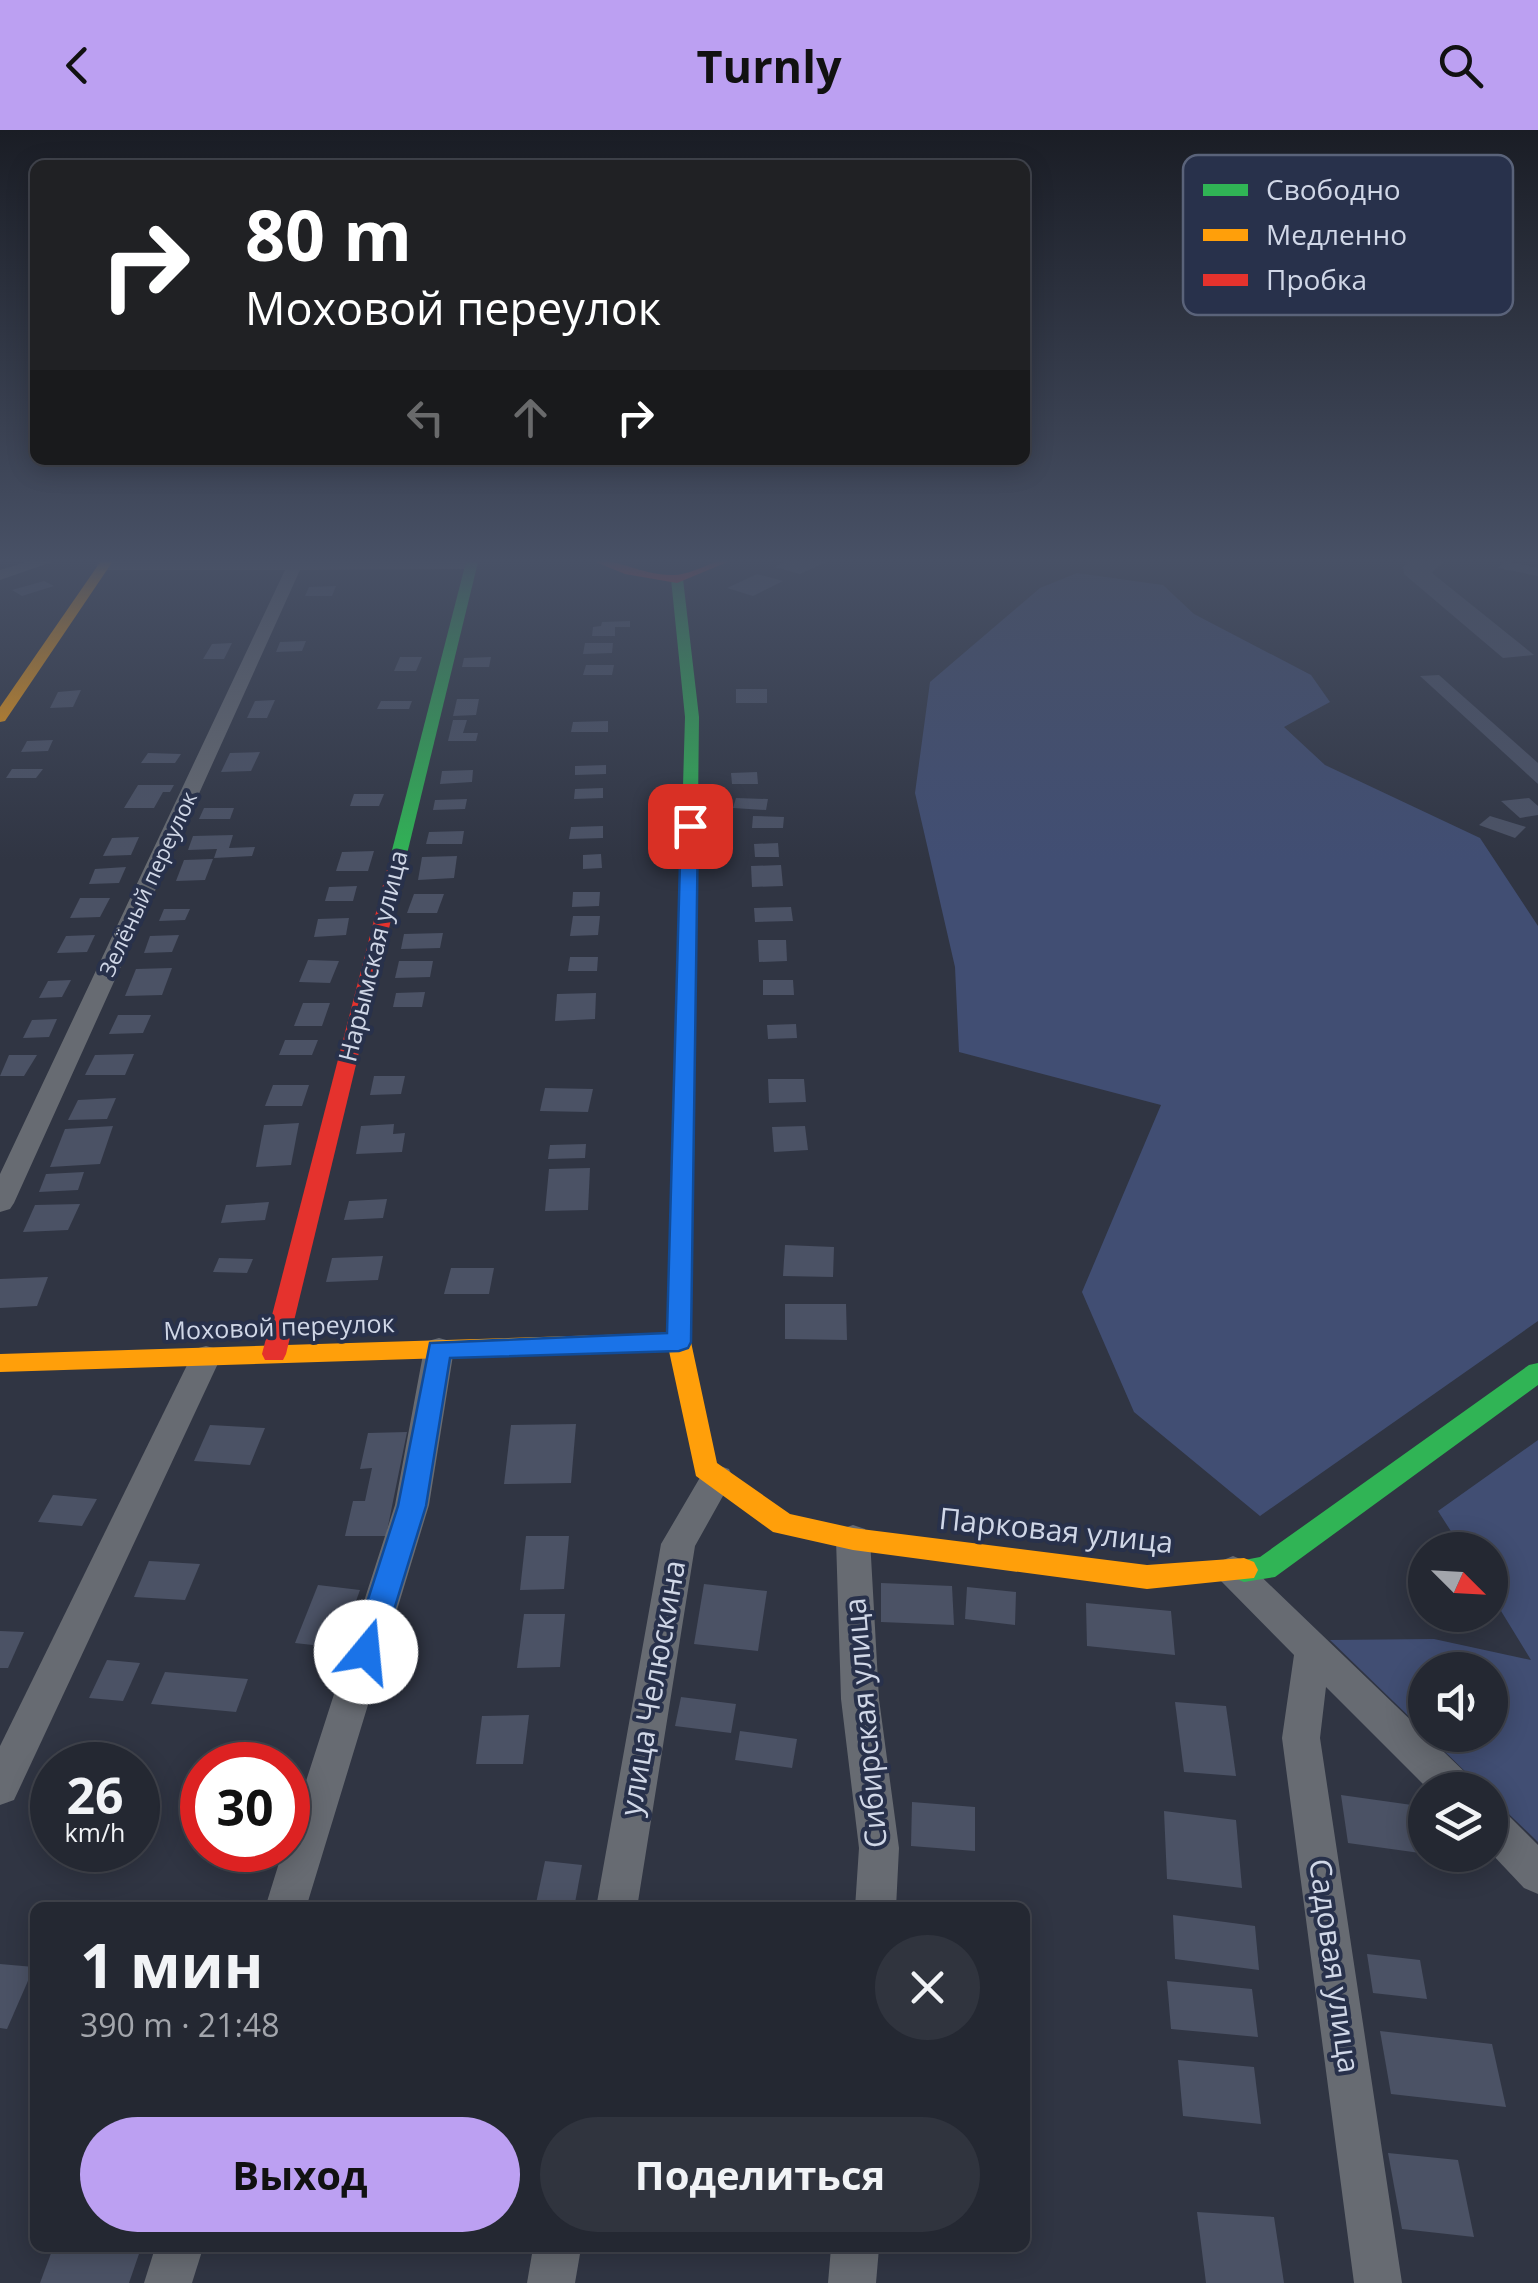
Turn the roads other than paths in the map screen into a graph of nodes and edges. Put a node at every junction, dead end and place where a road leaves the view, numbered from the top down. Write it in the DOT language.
graph roads {
  1 [pos="41,658"];
  2 [pos="253,658"];
  3 [pos="447,658"];
  4 [pos="686,658"];
  5 [pos="0,718"];
  6 [pos="0,1204"];
  7 [pos="679,1342"];
  8 [pos="439,1349"];
  9 [pos="274,1354"];
  10 [pos="206,1357"];
  11 [pos="0,1363"];
  12 [pos="1538,1372"];
  13 [pos="711,1473"];
  14 [pos="853,1539"];
  15 [pos="1233,1571"];
  16 [pos="1314,1650"];
  17 [pos="1438,1772"];
  18 [pos="0,1787"];
  19 [pos="1508,1843"];
  20 [pos="1538,1874"];
  21 [pos="287,1902"];
  22 [pos="617,1902"];
  23 [pos="875,1902"];
  24 [pos="178,2252"];
  25 [pos="557,2252"];
  26 [pos="854,2252"];
  27 [pos="168,2283"];
  28 [pos="552,2283"];
  29 [pos="852,2283"];
  30 [pos="1378,2283"];
  1 -- 5 [label="street"];
  2 -- 6 [label="street, Зелёный переулок"];
  3 -- 9 [label="street, Нарымская улица"];
  4 -- 7 [label="street"];
  7 -- 8 [label="street, Моховой переулок"];
  7 -- 13 [label="street"];
  8 -- 9 [label="street, Моховой переулок"];
  8 -- 21 [label="street"];
  9 -- 10 [label="street, Моховой переулок"];
  10 -- 11 [label="street, Моховой переулок"];
  10 -- 18 [label="street"];
  12 -- 15 [label="street, Парковая улица"];
  13 -- 14 [label="street, Парковая улица"];
  13 -- 22 [label="street, улица Челюскина"];
  14 -- 15 [label="street, Парковая улица"];
  14 -- 23 [label="street, Сибирская улица"];
  15 -- 16 [label="street"];
  16 -- 17 [label="street"];
  16 -- 30 [label="street, Садовая улица"];
  19 -- 20 [label="street"];
  24 -- 27 [label="street"];
  25 -- 28 [label="street"];
  26 -- 29 [label="street"];
}
